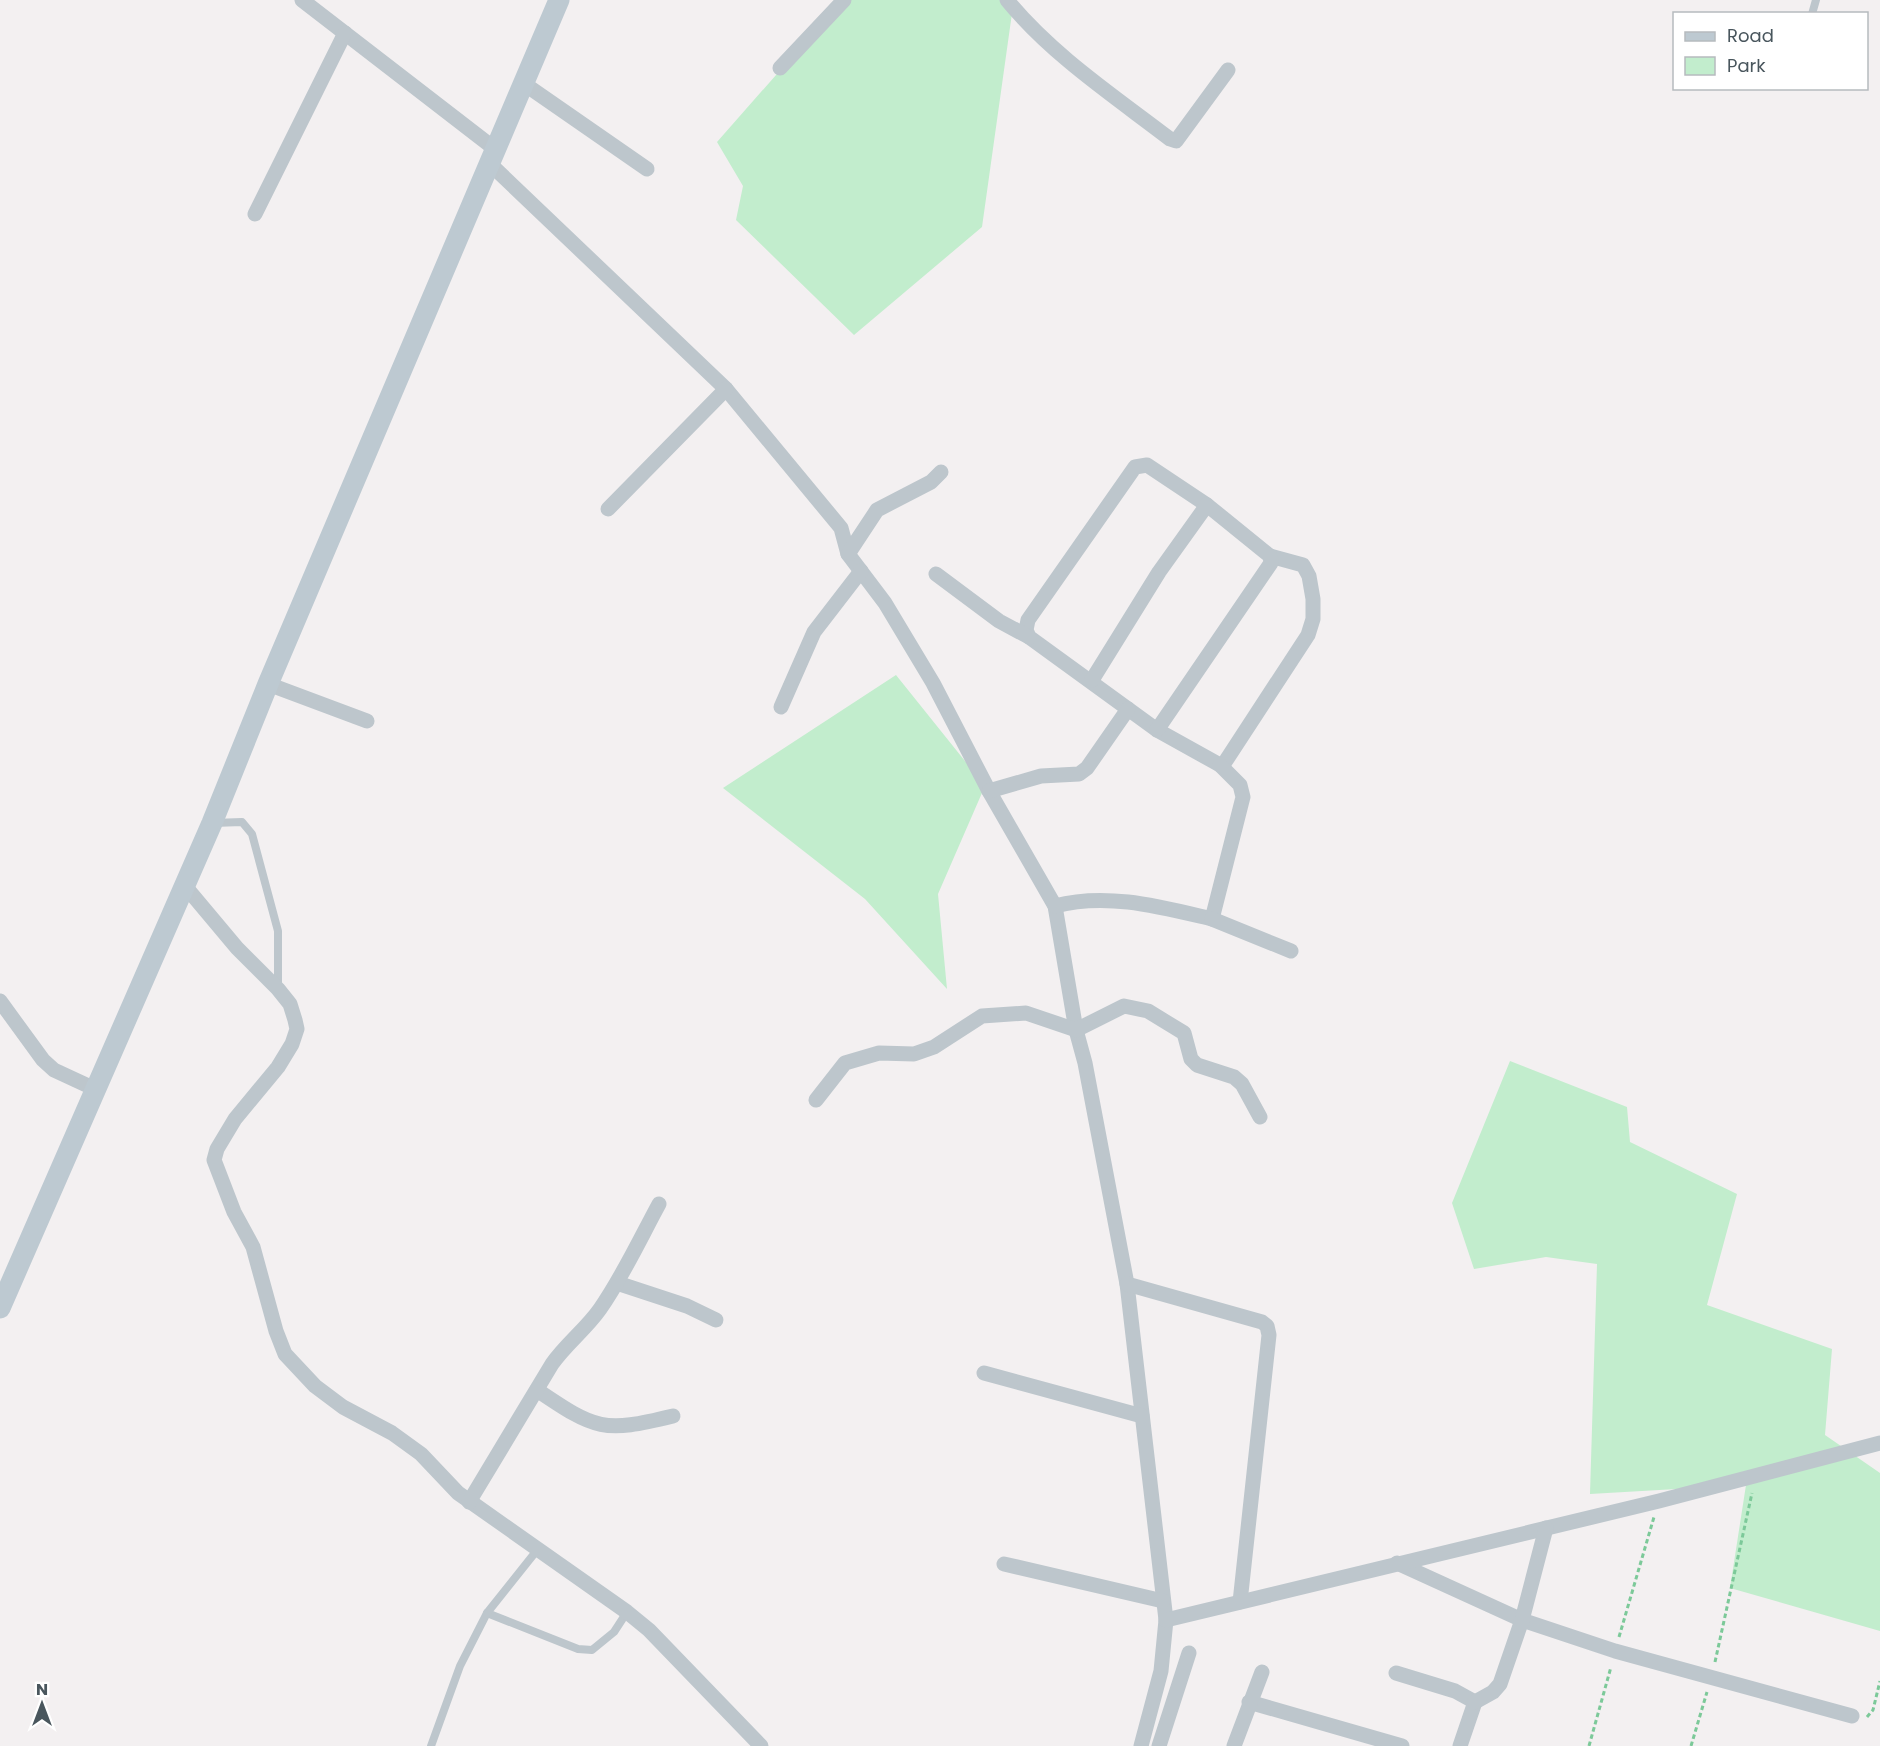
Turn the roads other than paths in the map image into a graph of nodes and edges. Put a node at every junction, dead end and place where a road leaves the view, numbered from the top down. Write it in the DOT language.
graph roads {
  1 [pos="302,0"];
  2 [pos="559,0"];
  3 [pos="1007,0"];
  4 [pos="834,3"];
  5 [pos="345,33"];
  6 [pos="780,68"];
  7 [pos="1228,70"];
  8 [pos="523,83"];
  9 [pos="491,155"];
  10 [pos="647,169"];
  11 [pos="255,214"];
  12 [pos="726,389"];
  13 [pos="941,472"];
  14 [pos="1207,505"];
  15 [pos="608,509"];
  16 [pos="848,554"];
  17 [pos="1270,556"];
  18 [pos="861,571"];
  19 [pos="936,574"];
  20 [pos="1029,637"];
  21 [pos="1092,680"];
  22 [pos="267,684"];
  23 [pos="781,707"];
  24 [pos="1128,709"];
  25 [pos="367,721"];
  26 [pos="1157,730"];
  27 [pos="1220,765"];
  28 [pos="989,791"];
  29 [pos="212,823"];
  30 [pos="182,890"];
  31 [pos="1055,906"];
  32 [pos="1212,919"];
  33 [pos="1291,951"];
  34 [pos="278,989"];
  35 [pos="0,1001"];
  36 [pos="1076,1030"];
  37 [pos="95,1089"];
  38 [pos="816,1100"];
  39 [pos="1260,1117"];
  40 [pos="659,1204"];
  41 [pos="617,1283"];
  42 [pos="1127,1284"];
  43 [pos="0,1308"];
  44 [pos="716,1320"];
  45 [pos="984,1373"];
  46 [pos="537,1390"];
  47 [pos="673,1416"];
  48 [pos="1142,1416"];
  49 [pos="1880,1443"];
  50 [pos="469,1502"];
  51 [pos="1546,1528"];
  52 [pos="538,1549"];
  53 [pos="1397,1563"];
  54 [pos="1004,1564"];
  55 [pos="1163,1601"];
  56 [pos="1240,1602"];
  57 [pos="627,1612"];
  58 [pos="487,1613"];
  59 [pos="1166,1620"];
  60 [pos="1522,1620"];
  61 [pos="1189,1653"];
  62 [pos="1262,1672"];
  63 [pos="1396,1673"];
  64 [pos="1249,1702"];
  65 [pos="1475,1702"];
  66 [pos="1852,1716"];
  67 [pos="431,1746"];
  68 [pos="761,1746"];
  69 [pos="1141,1746"];
  70 [pos="1159,1746"];
  71 [pos="1234,1746"];
  72 [pos="1401,1746"];
  73 [pos="1460,1746"];
  1 -- 5 [label="street"];
  2 -- 8 [label="main road"];
  3 -- 7 [label="street"];
  4 -- 6 [label="street"];
  5 -- 9 [label="street"];
  5 -- 11 [label="street"];
  8 -- 9 [label="main road"];
  8 -- 10 [label="street"];
  9 -- 12 [label="street"];
  9 -- 22 [label="main road"];
  12 -- 15 [label="street"];
  12 -- 16 [label="street"];
  13 -- 16 [label="street"];
  14 -- 17 [label="street"];
  14 -- 20 [label="street"];
  14 -- 21 [label="street"];
  16 -- 18 [label="street"];
  17 -- 26 [label="street"];
  17 -- 27 [label="street"];
  18 -- 23 [label="street"];
  18 -- 28 [label="street"];
  19 -- 20 [label="street"];
  20 -- 21 [label="street"];
  21 -- 24 [label="street"];
  22 -- 25 [label="street"];
  22 -- 29 [label="main road"];
  24 -- 26 [label="street"];
  24 -- 28 [label="street"];
  26 -- 27 [label="street"];
  27 -- 32 [label="street"];
  28 -- 31 [label="street"];
  29 -- 30 [label="main road"];
  29 -- 34 [label="lane"];
  30 -- 34 [label="street"];
  30 -- 37 [label="main road"];
  31 -- 32 [label="street"];
  31 -- 36 [label="street"];
  32 -- 33 [label="street"];
  34 -- 50 [label="street"];
  35 -- 37 [label="street"];
  36 -- 38 [label="street"];
  36 -- 39 [label="street"];
  36 -- 42 [label="street"];
  37 -- 43 [label="main road"];
  40 -- 41 [label="street"];
  41 -- 44 [label="street"];
  41 -- 46 [label="street"];
  42 -- 48 [label="street"];
  42 -- 56 [label="street"];
  45 -- 48 [label="street"];
  46 -- 47 [label="street"];
  46 -- 50 [label="street"];
  48 -- 55 [label="street"];
  49 -- 51 [label="street"];
  50 -- 52 [label="street"];
  51 -- 53 [label="street"];
  51 -- 60 [label="street"];
  52 -- 57 [label="street"];
  52 -- 58 [label="lane"];
  53 -- 56 [label="street"];
  53 -- 60 [label="street"];
  54 -- 55 [label="street"];
  55 -- 59 [label="street"];
  56 -- 59 [label="street"];
  57 -- 58 [label="lane"];
  57 -- 68 [label="street"];
  58 -- 67 [label="lane"];
  59 -- 69 [label="street"];
  60 -- 65 [label="street"];
  60 -- 66 [label="street"];
  61 -- 70 [label="street"];
  62 -- 64 [label="street"];
  63 -- 65 [label="street"];
  64 -- 71 [label="street"];
  64 -- 72 [label="street"];
  65 -- 73 [label="street"];
}
